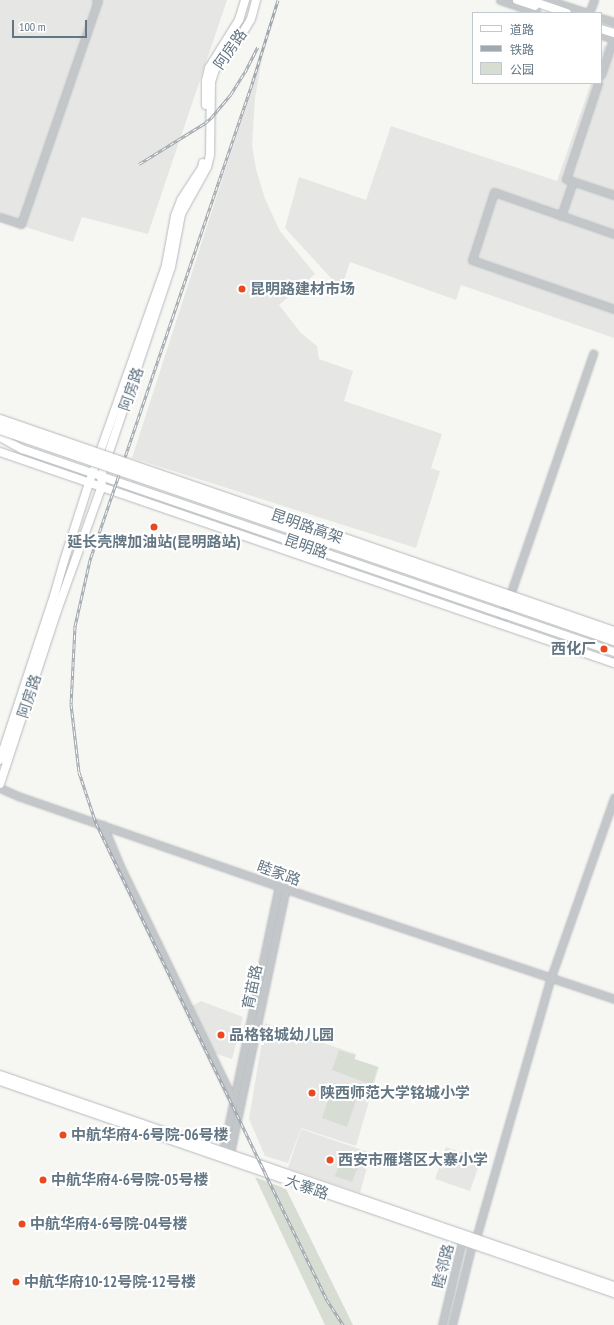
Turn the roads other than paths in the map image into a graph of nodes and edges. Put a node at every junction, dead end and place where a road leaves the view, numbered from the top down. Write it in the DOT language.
graph roads {
  1 [pos="96,0"];
  2 [pos="245,0"];
  3 [pos="256,0"];
  4 [pos="500,0"];
  5 [pos="517,0"];
  6 [pos="529,0"];
  7 [pos="548,0"];
  8 [pos="594,0"];
  9 [pos="535,12"];
  10 [pos="552,12"];
  11 [pos="564,12"];
  12 [pos="585,12"];
  13 [pos="588,12"];
  14 [pos="602,18"];
  15 [pos="614,22"];
  16 [pos="602,24"];
  17 [pos="614,29"];
  18 [pos="602,30"];
  19 [pos="602,35"];
  20 [pos="614,37"];
  21 [pos="602,72"];
  22 [pos="598,84"];
  23 [pos="573,182"];
  24 [pos="614,195"];
  25 [pos="562,216"];
  26 [pos="0,217"];
  27 [pos="614,234"];
  28 [pos="614,309"];
  29 [pos="593,354"];
  30 [pos="0,420"];
  31 [pos="0,429"];
  32 [pos="0,437"];
  33 [pos="0,452"];
  34 [pos="93,473"];
  35 [pos="101,476"];
  36 [pos="89,482"];
  37 [pos="102,486"];
  38 [pos="75,526"];
  39 [pos="87,530"];
  40 [pos="503,613"];
  41 [pos="500,624"];
  42 [pos="614,632"];
  43 [pos="614,640"];
  44 [pos="614,652"];
  45 [pos="614,663"];
  46 [pos="0,760"];
  47 [pos="0,784"];
  48 [pos="0,788"];
  49 [pos="614,798"];
  50 [pos="103,825"];
  51 [pos="282,887"];
  52 [pos="551,977"];
  53 [pos="614,999"];
  54 [pos="0,1075"];
  55 [pos="0,1081"];
  56 [pos="234,1102"];
  57 [pos="226,1156"];
  58 [pos="470,1240"];
  59 [pos="614,1286"];
  60 [pos="614,1293"];
  61 [pos="442,1325"];
  62 [pos="452,1325"];
  1 -- 26 [label="street"];
  2 -- 34 [label="main road, 阿房路"];
  3 -- 35 [label="main road, 阿房路"];
  4 -- 9 [label="street"];
  5 -- 10 [label="main road"];
  6 -- 11 [label="main road"];
  7 -- 12 [label="street"];
  8 -- 13 [label="street"];
  14 -- 15 [label="street"];
  16 -- 17 [label="main road"];
  18 -- 20 [label="main road"];
  19 -- 20 [label="street"];
  20 -- 21 [label="street"];
  22 -- 23 [label="street"];
  23 -- 24 [label="street"];
  23 -- 25 [label="street"];
  25 -- 27 [label="street"];
  25 -- 28 [label="street"];
  29 -- 40 [label="street"];
  30 -- 42 [label="highway, 昆明路高架, bridge"];
  31 -- 43 [label="highway, 昆明路高架, bridge"];
  32 -- 34 [label="main road, 昆明路"];
  33 -- 36 [label="main road, 昆明路"];
  34 -- 35 [label="main road, 昆明路"];
  34 -- 36 [label="main road, 阿房路"];
  35 -- 37 [label="main road, 阿房路"];
  35 -- 40 [label="main road, 昆明路"];
  36 -- 37 [label="main road, 昆明路"];
  36 -- 38 [label="main road, 阿房路"];
  37 -- 39 [label="main road, 阿房路"];
  37 -- 41 [label="main road, 昆明路"];
  38 -- 39 [label="main road"];
  38 -- 46 [label="main road, 阿房路"];
  39 -- 47 [label="main road, 阿房路"];
  40 -- 41 [label="street"];
  40 -- 44 [label="main road, 昆明路"];
  41 -- 45 [label="main road, 昆明路"];
  48 -- 50 [label="street, 睦家路"];
  49 -- 52 [label="street"];
  50 -- 51 [label="street, 睦家路"];
  50 -- 56 [label="street"];
  51 -- 52 [label="street, 睦家路"];
  51 -- 56 [label="street, 育苗路"];
  51 -- 57 [label="street, 育苗路"];
  52 -- 53 [label="street, 睦家路"];
  52 -- 58 [label="street"];
  54 -- 57 [label="main road, 大寨路"];
  55 -- 57 [label="main road, 大寨路"];
  56 -- 57 [label="street, 育苗路"];
  57 -- 58 [label="main road, 大寨路"];
  58 -- 59 [label="main road, 大寨路"];
  58 -- 60 [label="main road, 大寨路"];
  58 -- 61 [label="street, 睦邻路"];
  58 -- 62 [label="street, 睦邻路"];
}
